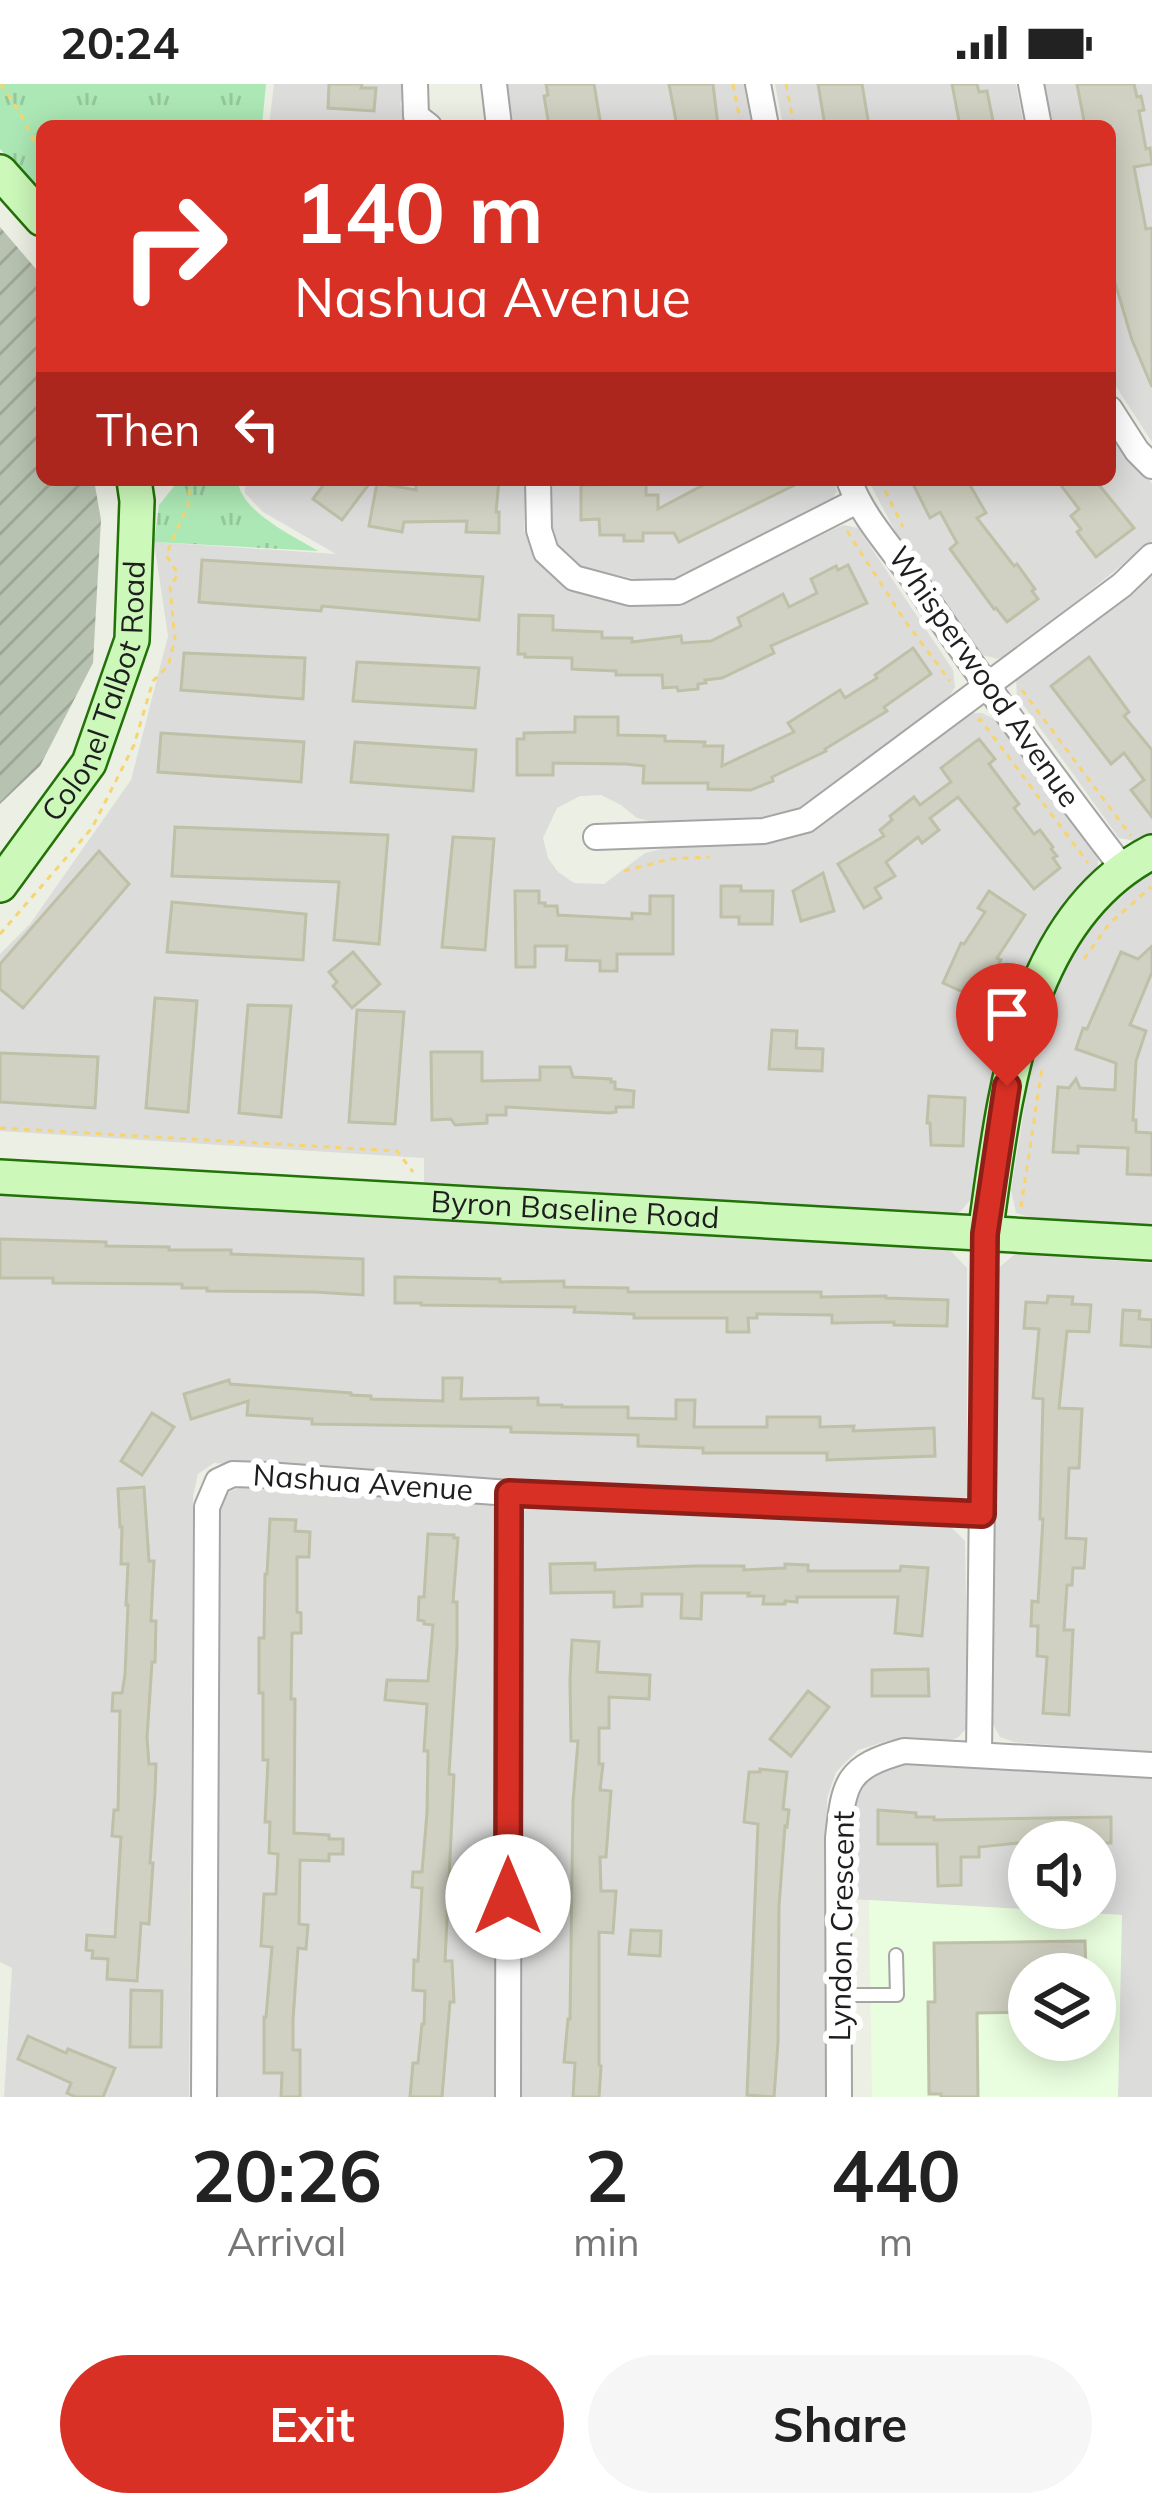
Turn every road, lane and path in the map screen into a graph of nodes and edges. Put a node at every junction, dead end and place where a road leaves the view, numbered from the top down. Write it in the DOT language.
graph roads {
  1 [pos="1,84"];
  2 [pos="415,84"];
  3 [pos="494,84"];
  4 [pos="733,84"];
  5 [pos="758,84"];
  6 [pos="786,84"];
  7 [pos="1031,84"];
  8 [pos="422,120"];
  9 [pos="492,120"];
  10 [pos="740,120"];
  11 [pos="765,120"];
  12 [pos="793,120"];
  13 [pos="1038,120"];
  14 [pos="36,144"];
  15 [pos="0,172"];
  16 [pos="36,212"];
  17 [pos="1116,419"];
  18 [pos="1152,466"];
  19 [pos="135,486"];
  20 [pos="538,486"];
  21 [pos="845,492"];
  22 [pos="844,526"];
  23 [pos="1152,556"];
  24 [pos="1018,683"];
  25 [pos="985,686"];
  26 [pos="955,687"];
  27 [pos="980,719"];
  28 [pos="596,837"];
  29 [pos="723,856"];
  30 [pos="1132,861"];
  31 [pos="624,872"];
  32 [pos="0,885"];
  33 [pos="1079,965"];
  34 [pos="1046,1051"];
  35 [pos="0,1128"];
  36 [pos="0,1177"];
  37 [pos="418,1199"];
  38 [pos="1001,1234"];
  39 [pos="1152,1244"];
  40 [pos="509,1493"];
  41 [pos="982,1514"];
  42 [pos="979,1754"];
  43 [pos="1152,1765"];
  44 [pos="896,1955"];
  45 [pos="839,1995"];
  46 [pos="203,2097"];
  47 [pos="508,2097"];
  48 [pos="839,2097"];
  1 -- 14 [label="path"];
  2 -- 8 [label="street"];
  3 -- 9 [label="street"];
  4 -- 10 [label="path"];
  5 -- 11 [label="street"];
  6 -- 12 [label="path"];
  7 -- 13 [label="street"];
  15 -- 16 [label="main road"];
  17 -- 18 [label="street"];
  19 -- 32 [label="main road, Colonel Talbot Road"];
  20 -- 21 [label="street"];
  21 -- 25 [label="street, Whisperwood Avenue"];
  22 -- 26 [label="path"];
  23 -- 25 [label="street"];
  24 -- 30 [label="path"];
  25 -- 28 [label="street"];
  25 -- 30 [label="street, Whisperwood Avenue"];
  27 -- 30 [label="path"];
  29 -- 31 [label="path"];
  30 -- 33 [label="path"];
  30 -- 38 [label="main road"];
  34 -- 38 [label="path"];
  35 -- 37 [label="path"];
  36 -- 37 [label="main road, Byron Baseline Road"];
  37 -- 38 [label="main road, Byron Baseline Road"];
  38 -- 39 [label="main road, Byron Baseline Road"];
  38 -- 41 [label="street"];
  40 -- 41 [label="street, Nashua Avenue"];
  40 -- 46 [label="street, Nashua Avenue"];
  40 -- 47 [label="street"];
  41 -- 42 [label="street"];
  42 -- 43 [label="street, Lyndon Crescent"];
  42 -- 45 [label="street, Lyndon Crescent"];
  44 -- 45 [label="lane"];
  45 -- 48 [label="street, Lyndon Crescent"];
}
